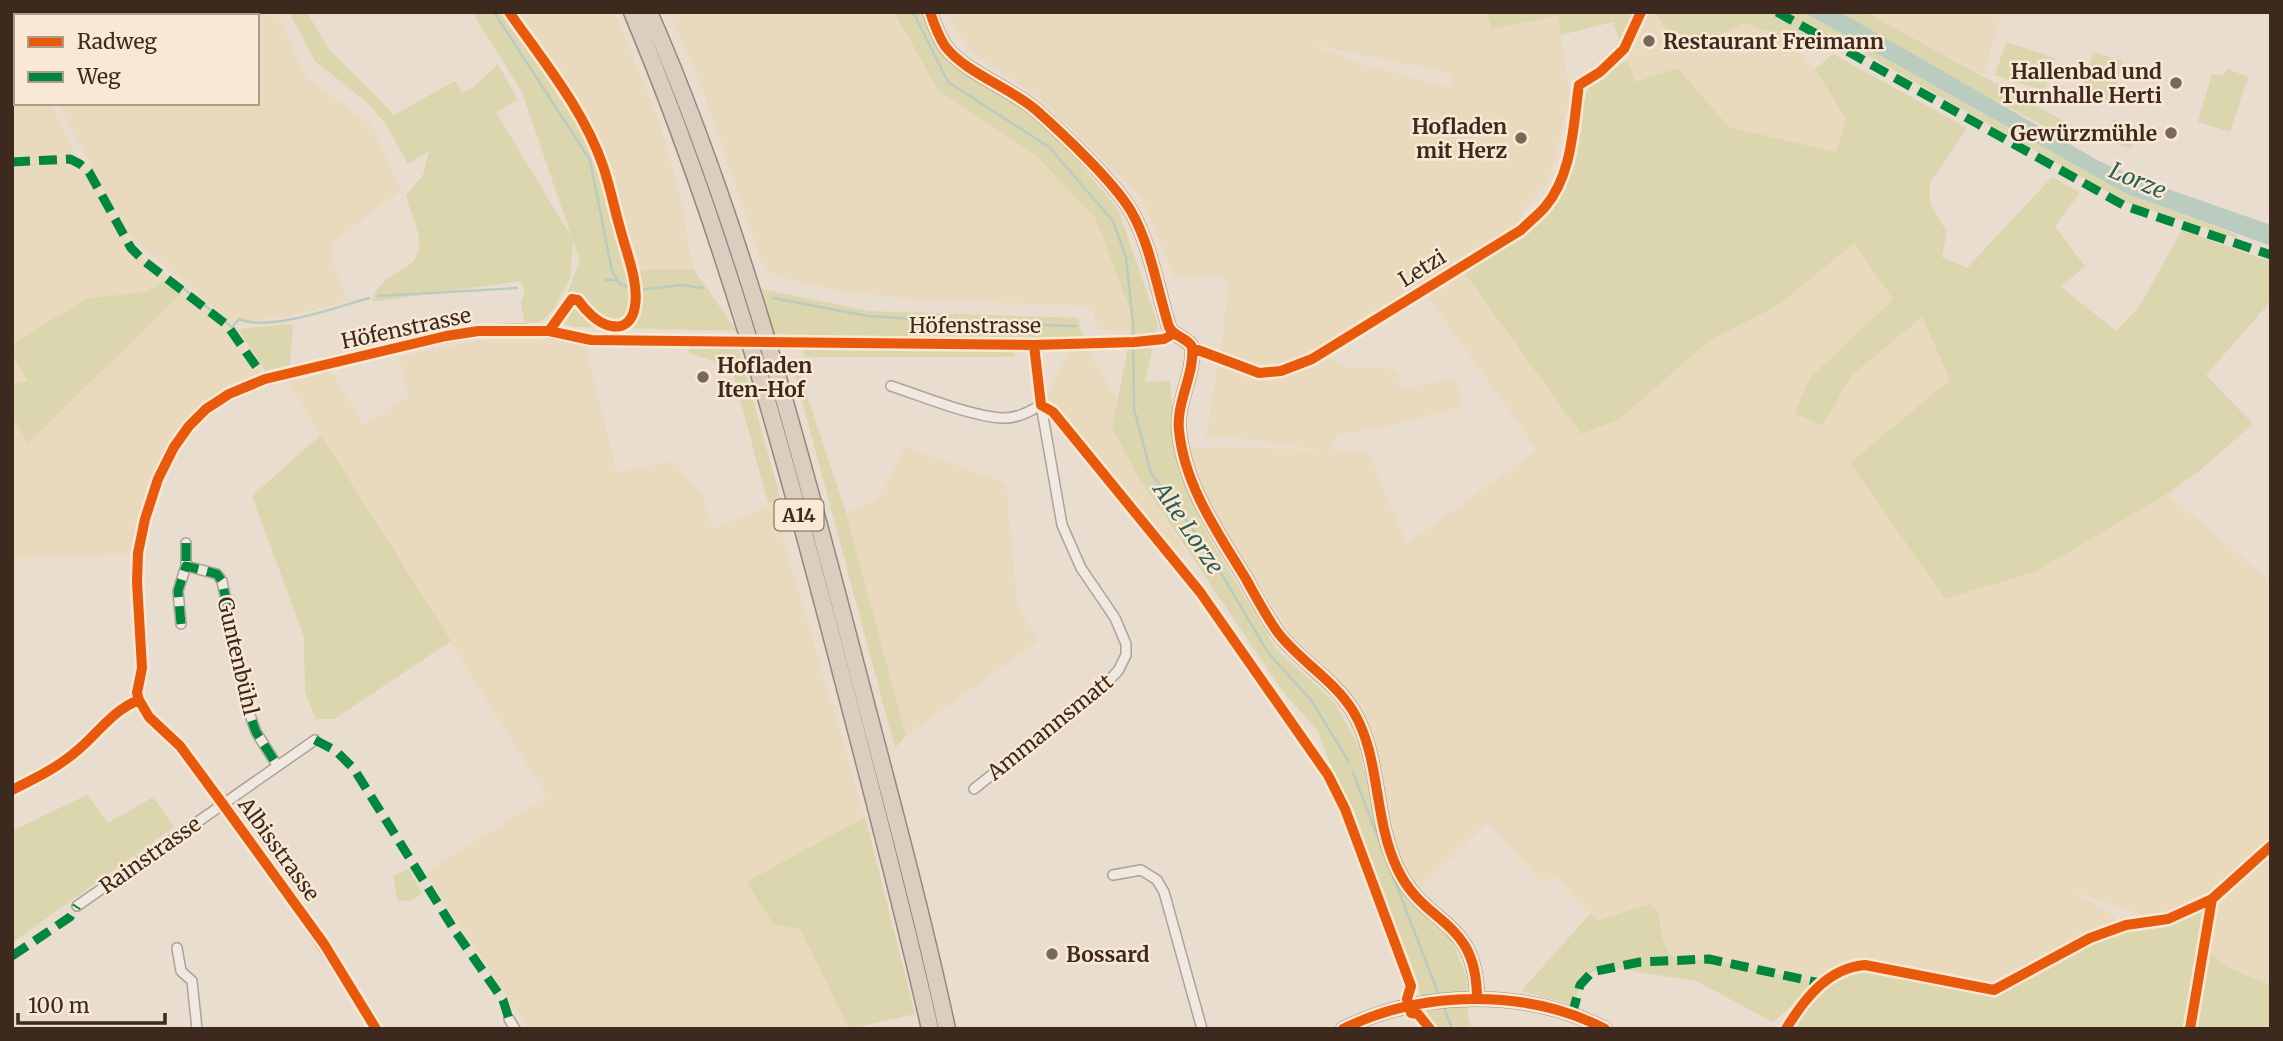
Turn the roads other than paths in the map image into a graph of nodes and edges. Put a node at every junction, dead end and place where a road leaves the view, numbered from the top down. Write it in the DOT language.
graph roads {
  1 [pos="632,12"];
  2 [pos="649,12"];
  3 [pos="930,12"];
  4 [pos="1579,85"];
  5 [pos="1173,334"];
  6 [pos="1034,345"];
  7 [pos="1193,351"];
  8 [pos="891,386"];
  9 [pos="1041,405"];
  10 [pos="186,543"];
  11 [pos="186,566"];
  12 [pos="181,624"];
  13 [pos="139,700"];
  14 [pos="315,740"];
  15 [pos="277,765"];
  16 [pos="974,789"];
  17 [pos="12,790"];
  18 [pos="222,803"];
  19 [pos="1113,875"];
  20 [pos="77,906"];
  21 [pos="177,948"];
  22 [pos="1820,983"];
  23 [pos="1470,999"];
  24 [pos="509,1019"];
  25 [pos="197,1029"];
  26 [pos="376,1029"];
  27 [pos="514,1029"];
  28 [pos="930,1029"];
  29 [pos="947,1029"];
  30 [pos="1202,1029"];
  31 [pos="1343,1029"];
  32 [pos="1605,1029"];
  33 [pos="1786,1029"];
  1 -- 28 [label="highway, A14"];
  2 -- 29 [label="highway, A14"];
  3 -- 5 [label="street"];
  4 -- 7 [label="street, Letzi"];
  5 -- 6 [label="street, Höfenstrasse"];
  5 -- 7 [label="street"];
  6 -- 9 [label="street, Ammannsmatt"];
  6 -- 13 [label="street, Höfenstrasse, bridge"];
  7 -- 23 [label="street"];
  8 -- 9 [label="street"];
  9 -- 16 [label="street, Ammannsmatt"];
  10 -- 11 [label="street"];
  11 -- 12 [label="street"];
  11 -- 15 [label="street, Guntenbühl"];
  13 -- 17 [label="street"];
  13 -- 18 [label="street, Albisstrasse"];
  14 -- 15 [label="street, Rainstrasse"];
  15 -- 18 [label="street, Rainstrasse"];
  18 -- 20 [label="street, Rainstrasse"];
  18 -- 26 [label="street, Albisstrasse"];
  19 -- 30 [label="street"];
  21 -- 25 [label="street"];
  22 -- 33 [label="street"];
  23 -- 31 [label="street"];
  23 -- 32 [label="street"];
  24 -- 27 [label="street"];
}
